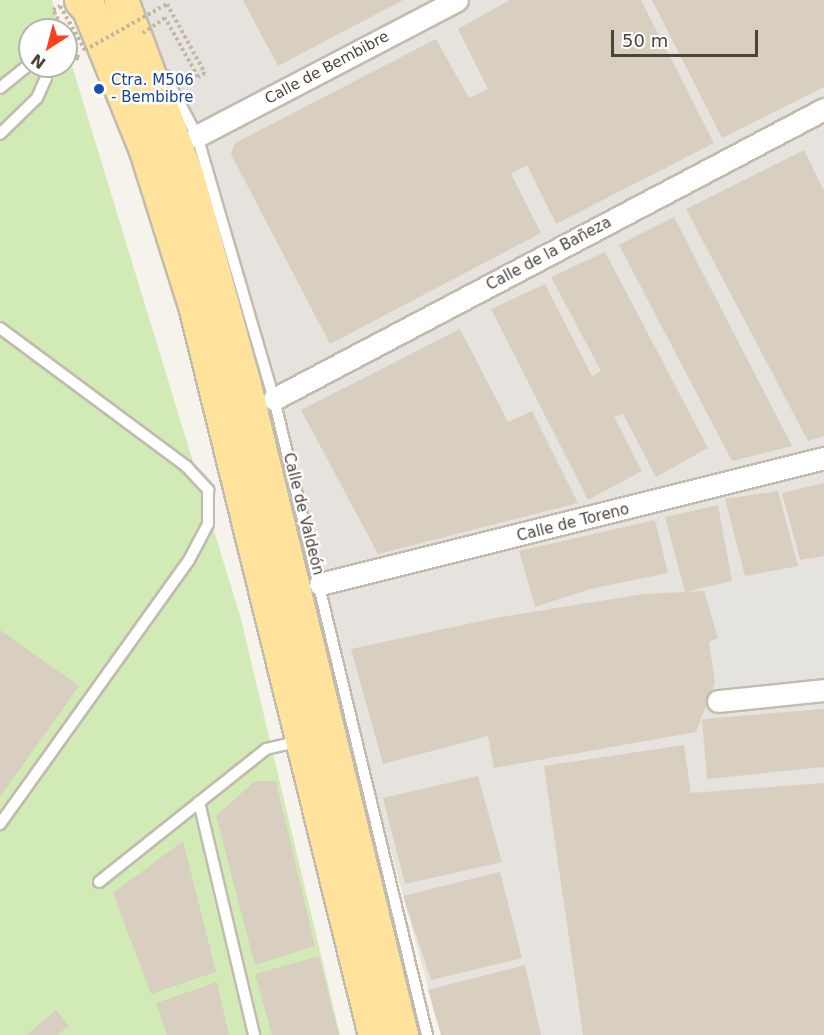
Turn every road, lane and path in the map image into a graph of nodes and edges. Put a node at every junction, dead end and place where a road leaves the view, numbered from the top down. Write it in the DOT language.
graph roads {
  1 [pos="81,0"];
  2 [pos="457,0"];
  3 [pos="129,15"];
  4 [pos="144,16"];
  5 [pos="144,16"];
  6 [pos="144,16"];
  7 [pos="144,16"];
  8 [pos="57,18"];
  9 [pos="67,18"];
  10 [pos="78,38"];
  11 [pos="18,74"];
  12 [pos="46,78"];
  13 [pos="0,88"];
  14 [pos="824,109"];
  15 [pos="0,134"];
  16 [pos="197,136"];
  17 [pos="0,328"];
  18 [pos="274,399"];
  19 [pos="824,458"];
  20 [pos="320,584"];
  21 [pos="824,690"];
  22 [pos="718,701"];
  23 [pos="301,741"];
  24 [pos="199,802"];
  25 [pos="0,824"];
  26 [pos="99,882"];
  27 [pos="254,1035"];
  28 [pos="375,1035"];
  29 [pos="401,1035"];
  30 [pos="427,1035"];
  1 -- 23 [label="main road"];
  2 -- 16 [label="street, Calle de Bembibre"];
  3 -- 4 [label="path, bridge"];
  3 -- 16 [label="lane, Calle de Valdeón"];
  3 -- 29 [label="main road"];
  5 -- 6 [label="path, bridge"];
  7 -- 10 [label="path, bridge"];
  8 -- 9 [label="path, bridge"];
  11 -- 13 [label="lane"];
  12 -- 15 [label="lane"];
  14 -- 18 [label="street, Calle de la Bañeza"];
  16 -- 18 [label="lane, Calle de Valdeón"];
  17 -- 25 [label="lane"];
  18 -- 20 [label="lane, Calle de Valdeón"];
  19 -- 20 [label="street, Calle de Toreno"];
  20 -- 30 [label="lane, Calle de Valdeón"];
  21 -- 22 [label="street"];
  23 -- 24 [label="lane"];
  23 -- 28 [label="main road"];
  24 -- 26 [label="lane"];
  24 -- 27 [label="lane"];
}
